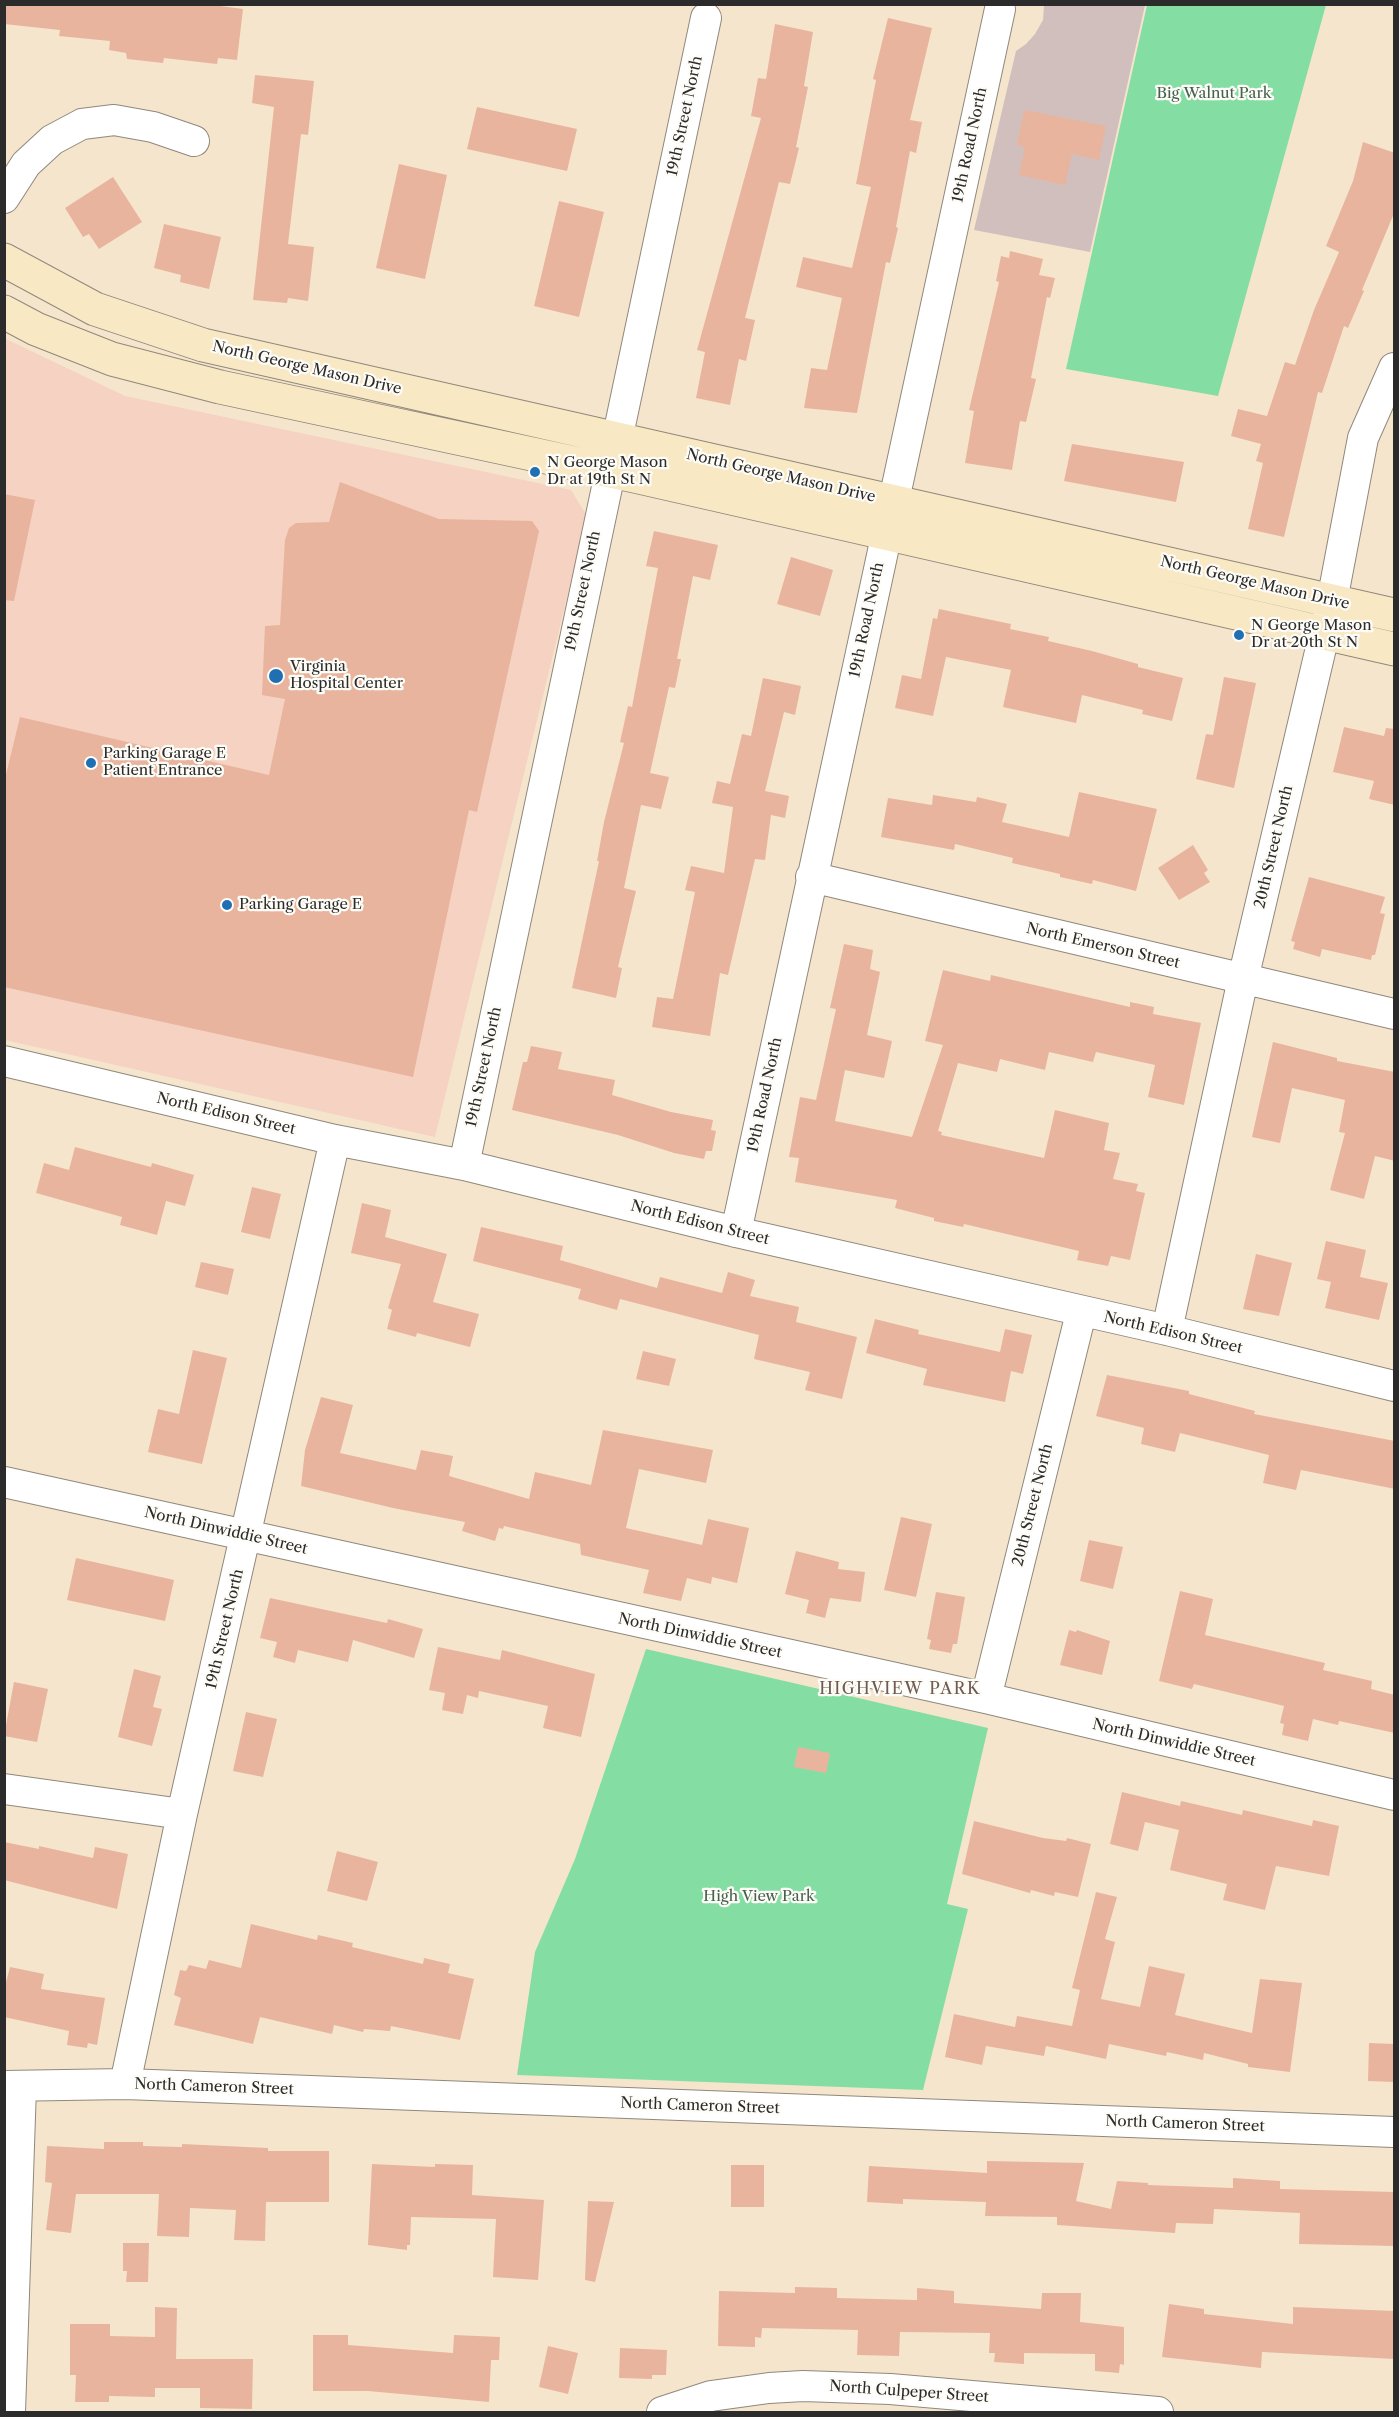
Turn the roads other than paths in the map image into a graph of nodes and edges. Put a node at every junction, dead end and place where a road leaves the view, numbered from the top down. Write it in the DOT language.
graph roads {
  1 [pos="1000,9"];
  2 [pos="706,18"];
  3 [pos="194,141"];
  4 [pos="4,198"];
  5 [pos="4,260"];
  6 [pos="4,312"];
  7 [pos="1395,368"];
  8 [pos="615,438"];
  9 [pos="609,471"];
  10 [pos="893,502"];
  11 [pos="886,534"];
  12 [pos="1332,601"];
  13 [pos="1395,615"];
  14 [pos="1323,633"];
  15 [pos="1395,649"];
  16 [pos="812,877"];
  17 [pos="1243,979"];
  18 [pos="1395,1014"];
  19 [pos="4,1061"];
  20 [pos="335,1140"];
  21 [pos="464,1165"];
  22 [pos="736,1232"];
  23 [pos="1081,1312"];
  24 [pos="1167,1330"];
  25 [pos="1395,1386"];
  26 [pos="4,1482"];
  27 [pos="247,1536"];
  28 [pos="986,1698"];
  29 [pos="4,1789"];
  30 [pos="1395,1795"];
  31 [pos="182,1814"];
  32 [pos="125,2084"];
  33 [pos="13,2086"];
  34 [pos="1395,2132"];
  35 [pos="10,2412"];
  36 [pos="662,2412"];
  37 [pos="1158,2412"];
  1 -- 10 [label="street, 19th Road North"];
  2 -- 8 [label="street, 19th Street North"];
  3 -- 4 [label="street"];
  5 -- 8 [label="main road, North George Mason Drive"];
  6 -- 9 [label="main road"];
  7 -- 12 [label="street, 20th Street North"];
  8 -- 9 [label="street, 19th Street North"];
  8 -- 10 [label="main road, North George Mason Drive"];
  9 -- 11 [label="main road"];
  9 -- 21 [label="street, 19th Street North"];
  10 -- 11 [label="street, 19th Road North"];
  10 -- 12 [label="main road, North George Mason Drive"];
  11 -- 14 [label="main road"];
  11 -- 16 [label="street, 19th Road North"];
  12 -- 13 [label="main road, North George Mason Drive"];
  12 -- 14 [label="street, 20th Street North"];
  14 -- 15 [label="main road"];
  14 -- 17 [label="street, 20th Street North"];
  16 -- 17 [label="street, North Emerson Street"];
  16 -- 22 [label="street, 19th Road North"];
  17 -- 18 [label="street, North Emerson Street"];
  17 -- 24 [label="street, 20th Street North"];
  19 -- 20 [label="street, North Edison Street"];
  20 -- 21 [label="street, North Edison Street"];
  20 -- 27 [label="street, 19th Street North"];
  21 -- 22 [label="street, North Edison Street"];
  22 -- 23 [label="street, North Edison Street"];
  23 -- 24 [label="street, North Edison Street"];
  23 -- 28 [label="street, 20th Street North"];
  24 -- 25 [label="street, North Edison Street"];
  26 -- 27 [label="street, North Dinwiddie Street"];
  27 -- 28 [label="street, North Dinwiddie Street"];
  27 -- 31 [label="street, 19th Street North"];
  28 -- 30 [label="street, North Dinwiddie Street"];
  29 -- 31 [label="street"];
  31 -- 32 [label="street, 19th Street North"];
  32 -- 33 [label="street, North Cameron Street"];
  32 -- 34 [label="street, North Cameron Street"];
  33 -- 35 [label="street"];
  36 -- 37 [label="street, North Culpeper Street"];
}
